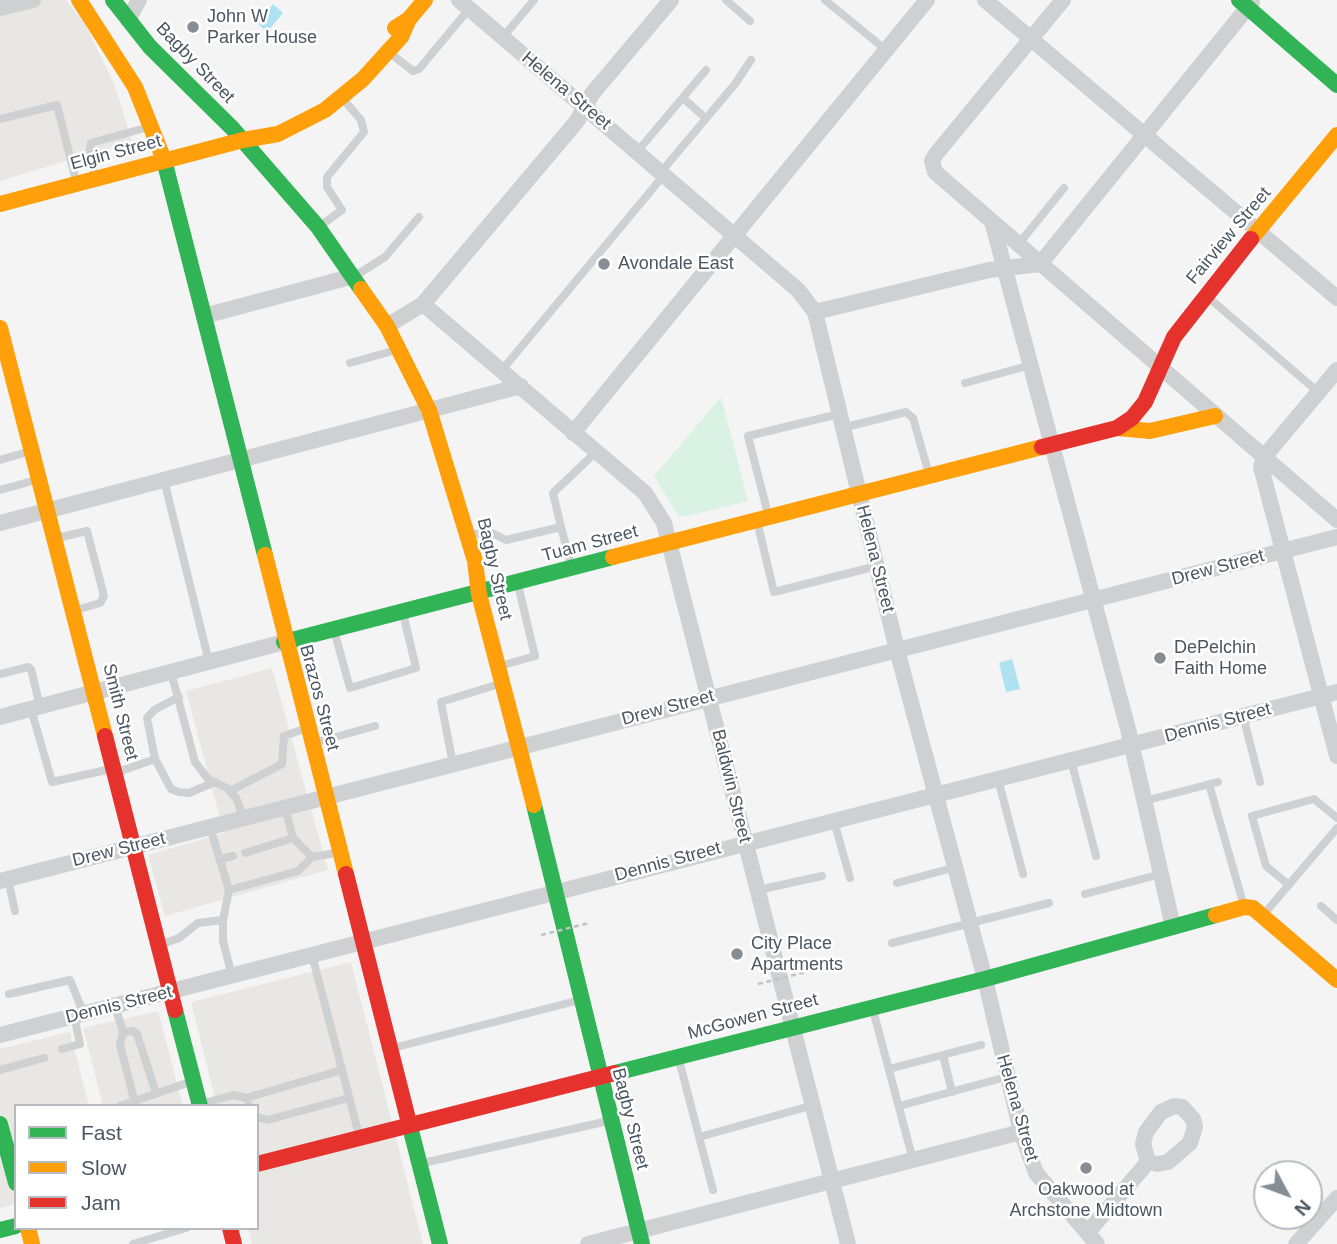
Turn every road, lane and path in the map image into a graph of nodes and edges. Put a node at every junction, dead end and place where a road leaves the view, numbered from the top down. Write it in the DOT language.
graph roads {
  1 [pos="33,0"];
  2 [pos="79,0"];
  3 [pos="113,0"];
  4 [pos="139,0"];
  5 [pos="425,0"];
  6 [pos="534,0"];
  7 [pos="671,0"];
  8 [pos="726,0"];
  9 [pos="825,0"];
  10 [pos="927,0"];
  11 [pos="985,0"];
  12 [pos="1063,0"];
  13 [pos="1247,3"];
  14 [pos="464,4"];
  15 [pos="0,8"];
  16 [pos="409,19"];
  17 [pos="128,20"];
  18 [pos="750,21"];
  19 [pos="503,37"];
  20 [pos="1031,39"];
  21 [pos="886,50"];
  22 [pos="388,52"];
  23 [pos="751,60"];
  24 [pos="706,70"];
  25 [pos="1337,85"];
  26 [pos="341,97"];
  27 [pos="683,98"];
  28 [pos="585,107"];
  29 [pos="701,114"];
  30 [pos="0,119"];
  31 [pos="151,126"];
  32 [pos="1337,135"];
  33 [pos="1146,137"];
  34 [pos="243,140"];
  35 [pos="637,152"];
  36 [pos="164,160"];
  37 [pos="662,174"];
  38 [pos="96,179"];
  39 [pos="77,184"];
  40 [pos="1064,188"];
  41 [pos="0,204"];
  42 [pos="419,217"];
  43 [pos="993,225"];
  44 [pos="318,227"];
  45 [pos="1258,232"];
  46 [pos="735,235"];
  47 [pos="1017,246"];
  48 [pos="1040,264"];
  49 [pos="1006,268"];
  50 [pos="354,276"];
  51 [pos="1205,295"];
  52 [pos="1337,298"];
  53 [pos="423,304"];
  54 [pos="815,312"];
  55 [pos="204,316"];
  56 [pos="387,326"];
  57 [pos="0,328"];
  58 [pos="398,349"];
  59 [pos="350,363"];
  60 [pos="1031,365"];
  61 [pos="5,366"];
  62 [pos="1160,368"];
  63 [pos="502,370"];
  64 [pos="1337,370"];
  65 [pos="965,383"];
  66 [pos="521,386"];
  67 [pos="1318,393"];
  68 [pos="429,410"];
  69 [pos="1215,416"];
  70 [pos="841,421"];
  71 [pos="1117,429"];
  72 [pos="573,433"];
  73 [pos="1052,447"];
  74 [pos="32,450"];
  75 [pos="596,452"];
  76 [pos="1264,457"];
  77 [pos="240,459"];
  78 [pos="0,460"];
  79 [pos="930,475"];
  80 [pos="39,479"];
  81 [pos="164,480"];
  82 [pos="0,490"];
  83 [pos="859,492"];
  84 [pos="47,511"];
  85 [pos="763,518"];
  86 [pos="1337,520"];
  87 [pos="0,523"];
  88 [pos="561,527"];
  89 [pos="467,534"];
  90 [pos="1337,537"];
  91 [pos="54,538"];
  92 [pos="670,542"];
  93 [pos="1282,551"];
  94 [pos="877,566"];
  95 [pos="573,569"];
  96 [pos="518,584"];
  97 [pos="479,594"];
  98 [pos="1094,600"];
  99 [pos="74,611"];
  100 [pos="403,613"];
  101 [pos="334,629"];
  102 [pos="284,642"];
  103 [pos="897,650"];
  104 [pos="209,662"];
  105 [pos="171,672"];
  106 [pos="0,674"];
  107 [pos="500,675"];
  108 [pos="95,693"];
  109 [pos="1329,694"];
  110 [pos="179,697"];
  111 [pos="708,697"];
  112 [pos="35,708"];
  113 [pos="1243,716"];
  114 [pos="0,717"];
  115 [pos="375,726"];
  116 [pos="309,736"];
  117 [pos="1132,746"];
  118 [pos="518,748"];
  119 [pos="1337,756"];
  120 [pos="155,759"];
  121 [pos="1071,760"];
  122 [pos="453,764"];
  123 [pos="115,771"];
  124 [pos="998,779"];
  125 [pos="215,782"];
  126 [pos="1260,782"];
  127 [pos="230,791"];
  128 [pos="937,795"];
  129 [pos="325,797"];
  130 [pos="1144,801"];
  131 [pos="285,807"];
  132 [pos="244,818"];
  133 [pos="1337,818"];
  134 [pos="834,821"];
  135 [pos="210,827"];
  136 [pos="1337,828"];
  137 [pos="293,838"];
  138 [pos="746,842"];
  139 [pos="134,846"];
  140 [pos="339,852"];
  141 [pos="244,853"];
  142 [pos="233,856"];
  143 [pos="1096,856"];
  144 [pos="312,858"];
  145 [pos="220,859"];
  146 [pos="956,867"];
  147 [pos="1023,874"];
  148 [pos="1161,874"];
  149 [pos="822,876"];
  150 [pos="850,878"];
  151 [pos="4,880"];
  152 [pos="897,883"];
  153 [pos="1289,885"];
  154 [pos="229,890"];
  155 [pos="758,890"];
  156 [pos="556,891"];
  157 [pos="1085,894"];
  158 [pos="1049,903"];
  159 [pos="1321,906"];
  160 [pos="15,911"];
  161 [pos="1255,911"];
  162 [pos="222,920"];
  163 [pos="1337,920"];
  164 [pos="589,923"];
  165 [pos="971,923"];
  166 [pos="1173,927"];
  167 [pos="541,935"];
  168 [pos="363,942"];
  169 [pos="892,943"];
  170 [pos="159,944"];
  171 [pos="312,955"];
  172 [pos="806,972"];
  173 [pos="232,976"];
  174 [pos="985,978"];
  175 [pos="1337,980"];
  176 [pos="758,984"];
  177 [pos="171,991"];
  178 [pos="9,994"];
  179 [pos="580,1000"];
  180 [pos="115,1006"];
  181 [pos="873,1007"];
  182 [pos="79,1015"];
  183 [pos="792,1026"];
  184 [pos="123,1032"];
  185 [pos="0,1035"];
  186 [pos="981,1045"];
  187 [pos="62,1049"];
  188 [pos="390,1049"];
  189 [pos="943,1055"];
  190 [pos="678,1057"];
  191 [pos="44,1058"];
  192 [pos="889,1069"];
  193 [pos="0,1070"];
  194 [pos="342,1070"];
  195 [pos="600,1077"];
  196 [pos="1006,1077"];
  197 [pos="193,1081"];
  198 [pos="952,1092"];
  199 [pos="156,1093"];
  200 [pos="349,1098"];
  201 [pos="134,1099"];
  202 [pos="124,1104"];
  203 [pos="199,1104"];
  204 [pos="202,1104"];
  205 [pos="248,1104"];
  206 [pos="814,1105"];
  207 [pos="899,1107"];
  208 [pos="259,1118"];
  209 [pos="611,1121"];
  210 [pos="0,1124"];
  211 [pos="411,1125"];
  212 [pos="1021,1132"];
  213 [pos="699,1137"];
  214 [pos="359,1138"];
  215 [pos="913,1160"];
  216 [pos="1148,1162"];
  217 [pos="259,1163"];
  218 [pos="420,1164"];
  219 [pos="14,1174"];
  220 [pos="834,1180"];
  221 [pos="713,1190"];
  222 [pos="1336,1200"];
  223 [pos="179,1230"];
  224 [pos="641,1237"];
  225 [pos="1093,1238"];
  226 [pos="133,1244"];
  227 [pos="440,1244"];
  228 [pos="588,1244"];
  229 [pos="848,1244"];
  230 [pos="1296,1244"];
  1 -- 15 [label="street"];
  2 -- 31 [label="main road, Brazos Street"];
  3 -- 17 [label="main road, Bagby Street"];
  4 -- 17 [label="street"];
  5 -- 16 [label="main road"];
  6 -- 19 [label="lane"];
  7 -- 28 [label="street"];
  8 -- 18 [label="lane"];
  9 -- 21 [label="lane"];
  10 -- 21 [label="street"];
  11 -- 20 [label="street"];
  12 -- 20 [label="street"];
  13 -- 25 [label="main road"];
  13 -- 33 [label="street"];
  14 -- 19 [label="street, Helena Street"];
  14 -- 22 [label="lane"];
  16 -- 22 [label="main road, Elgin Street"];
  16 -- 34 [label="main road"];
  17 -- 34 [label="main road, Bagby Street"];
  19 -- 28 [label="street, Helena Street"];
  20 -- 33 [label="street"];
  20 -- 43 [label="street"];
  21 -- 46 [label="street"];
  22 -- 26 [label="main road, Elgin Street"];
  23 -- 37 [label="lane"];
  24 -- 27 [label="lane"];
  26 -- 34 [label="main road, Elgin Street"];
  26 -- 44 [label="lane"];
  27 -- 29 [label="lane"];
  27 -- 35 [label="lane"];
  28 -- 35 [label="street, Helena Street"];
  28 -- 53 [label="street"];
  30 -- 39 [label="lane"];
  31 -- 36 [label="main road, Brazos Street"];
  31 -- 38 [label="lane"];
  32 -- 45 [label="main road, Fairview Street"];
  33 -- 45 [label="street"];
  33 -- 48 [label="street"];
  34 -- 36 [label="main road, Elgin Street"];
  34 -- 44 [label="main road, Bagby Street"];
  35 -- 37 [label="street, Helena Street"];
  36 -- 38 [label="main road, Elgin Street"];
  36 -- 55 [label="main road, Brazos Street"];
  37 -- 46 [label="street, Helena Street"];
  37 -- 63 [label="lane"];
  38 -- 39 [label="main road, Elgin Street"];
  39 -- 41 [label="main road, Elgin Street"];
  40 -- 47 [label="lane"];
  42 -- 50 [label="lane"];
  43 -- 47 [label="street"];
  43 -- 49 [label="street"];
  44 -- 50 [label="main road, Bagby Street"];
  45 -- 51 [label="main road, Fairview Street"];
  45 -- 52 [label="street"];
  46 -- 54 [label="street, Helena Street"];
  46 -- 72 [label="street"];
  47 -- 48 [label="street"];
  48 -- 49 [label="street"];
  48 -- 62 [label="street"];
  49 -- 54 [label="street"];
  49 -- 60 [label="street"];
  50 -- 55 [label="street"];
  50 -- 56 [label="main road, Bagby Street"];
  51 -- 62 [label="main road, Fairview Street"];
  51 -- 67 [label="lane"];
  53 -- 56 [label="street"];
  53 -- 63 [label="street, Baldwin Street"];
  54 -- 70 [label="street, Helena Street"];
  55 -- 77 [label="main road, Brazos Street"];
  56 -- 58 [label="main road, Bagby Street"];
  57 -- 61 [label="main road, Smith Street"];
  58 -- 59 [label="lane"];
  58 -- 68 [label="main road, Bagby Street"];
  60 -- 65 [label="lane"];
  60 -- 73 [label="street"];
  61 -- 74 [label="main road, Smith Street"];
  62 -- 69 [label="street"];
  62 -- 71 [label="main road, Tuam Street"];
  63 -- 66 [label="street, Baldwin Street"];
  64 -- 67 [label="street"];
  66 -- 68 [label="street"];
  66 -- 72 [label="street, Baldwin Street"];
  67 -- 76 [label="street"];
  68 -- 77 [label="street"];
  68 -- 89 [label="main road, Bagby Street"];
  69 -- 71 [label="main road"];
  69 -- 76 [label="street"];
  70 -- 79 [label="lane"];
  70 -- 83 [label="street, Helena Street"];
  70 -- 85 [label="lane"];
  71 -- 73 [label="main road, Tuam Street"];
  72 -- 75 [label="street, Baldwin Street"];
  73 -- 79 [label="main road, Tuam Street"];
  73 -- 98 [label="street"];
  74 -- 78 [label="lane"];
  74 -- 80 [label="main road, Smith Street"];
  75 -- 88 [label="lane"];
  75 -- 92 [label="street, Baldwin Street"];
  76 -- 86 [label="street"];
  76 -- 93 [label="street"];
  77 -- 81 [label="street"];
  77 -- 102 [label="main road, Brazos Street"];
  79 -- 83 [label="main road, Tuam Street"];
  80 -- 82 [label="lane"];
  80 -- 84 [label="main road, Smith Street"];
  81 -- 84 [label="street"];
  81 -- 104 [label="lane"];
  83 -- 85 [label="main road, Tuam Street"];
  83 -- 94 [label="street, Helena Street"];
  84 -- 87 [label="street"];
  84 -- 91 [label="main road, Smith Street"];
  85 -- 92 [label="main road, Tuam Street"];
  85 -- 94 [label="lane"];
  88 -- 89 [label="lane"];
  88 -- 95 [label="lane"];
  89 -- 97 [label="main road, Bagby Street"];
  90 -- 93 [label="street, Drew Street"];
  91 -- 99 [label="main road, Smith Street"];
  91 -- 99 [label="lane"];
  92 -- 95 [label="main road, Tuam Street"];
  92 -- 111 [label="street, Baldwin Street"];
  93 -- 98 [label="street, Drew Street"];
  93 -- 109 [label="street"];
  94 -- 103 [label="street, Helena Street"];
  95 -- 96 [label="main road, Tuam Street"];
  96 -- 97 [label="main road, Tuam Street"];
  96 -- 107 [label="lane"];
  97 -- 100 [label="main road, Tuam Street"];
  97 -- 107 [label="main road, Bagby Street"];
  98 -- 103 [label="street, Drew Street"];
  98 -- 117 [label="street"];
  99 -- 108 [label="main road, Smith Street"];
  100 -- 101 [label="main road, Tuam Street"];
  100 -- 101 [label="lane"];
  101 -- 102 [label="main road, Tuam Street"];
  102 -- 104 [label="street, Tuam Street"];
  102 -- 116 [label="main road, Brazos Street"];
  103 -- 111 [label="street, Drew Street"];
  103 -- 128 [label="street, Helena Street"];
  104 -- 105 [label="street, Tuam Street"];
  105 -- 108 [label="street, Tuam Street"];
  105 -- 110 [label="lane"];
  106 -- 112 [label="lane"];
  107 -- 118 [label="main road, Bagby Street"];
  107 -- 122 [label="lane"];
  108 -- 112 [label="street, Tuam Street"];
  108 -- 123 [label="main road, Smith Street"];
  109 -- 113 [label="street, Dennis Street"];
  109 -- 119 [label="street"];
  110 -- 120 [label="lane"];
  110 -- 125 [label="lane"];
  111 -- 118 [label="street, Drew Street"];
  111 -- 138 [label="street, Baldwin Street"];
  112 -- 114 [label="street, Tuam Street"];
  112 -- 123 [label="lane"];
  113 -- 117 [label="street, Dennis Street"];
  113 -- 126 [label="lane"];
  115 -- 116 [label="lane"];
  116 -- 127 [label="lane"];
  116 -- 129 [label="main road, Brazos Street"];
  117 -- 121 [label="street, Dennis Street"];
  117 -- 130 [label="street"];
  118 -- 122 [label="street, Drew Street"];
  118 -- 156 [label="main road, Bagby Street"];
  120 -- 123 [label="lane"];
  120 -- 125 [label="lane"];
  121 -- 124 [label="street, Dennis Street"];
  121 -- 143 [label="lane"];
  122 -- 129 [label="street, Drew Street"];
  123 -- 139 [label="main road, Smith Street"];
  124 -- 128 [label="street, Dennis Street"];
  124 -- 147 [label="lane"];
  125 -- 127 [label="lane"];
  127 -- 132 [label="lane"];
  128 -- 134 [label="street, Dennis Street"];
  128 -- 146 [label="street, Helena Street"];
  129 -- 131 [label="street, Drew Street"];
  129 -- 140 [label="main road, Brazos Street"];
  130 -- 148 [label="street"];
  130 -- 161 [label="lane"];
  131 -- 132 [label="street, Drew Street"];
  131 -- 137 [label="lane"];
  132 -- 135 [label="street, Drew Street"];
  133 -- 153 [label="lane"];
  134 -- 138 [label="street, Dennis Street"];
  134 -- 150 [label="lane"];
  135 -- 139 [label="street, Drew Street"];
  135 -- 145 [label="lane"];
  136 -- 153 [label="lane"];
  137 -- 141 [label="lane"];
  137 -- 144 [label="lane"];
  138 -- 155 [label="street, Baldwin Street"];
  138 -- 156 [label="street, Dennis Street"];
  139 -- 151 [label="street, Drew Street"];
  139 -- 170 [label="main road, Smith Street"];
  140 -- 144 [label="lane"];
  140 -- 168 [label="main road, Brazos Street"];
  142 -- 145 [label="lane"];
  144 -- 154 [label="lane"];
  145 -- 154 [label="lane"];
  146 -- 152 [label="lane"];
  146 -- 165 [label="street, Helena Street"];
  148 -- 157 [label="lane"];
  148 -- 166 [label="street"];
  149 -- 155 [label="lane"];
  151 -- 160 [label="lane"];
  153 -- 161 [label="lane"];
  154 -- 162 [label="lane"];
  155 -- 183 [label="street, Baldwin Street"];
  156 -- 168 [label="street, Dennis Street"];
  156 -- 179 [label="main road, Bagby Street"];
  158 -- 165 [label="lane"];
  159 -- 163 [label="lane"];
  161 -- 166 [label="main road, McGowen Street"];
  161 -- 175 [label="main road"];
  162 -- 170 [label="lane"];
  162 -- 173 [label="lane"];
  164 -- 167 [label="path, bridge"];
  165 -- 169 [label="lane"];
  165 -- 174 [label="street, Helena Street"];
  166 -- 174 [label="main road, McGowen Street"];
  168 -- 171 [label="street, Dennis Street"];
  168 -- 188 [label="main road, Brazos Street"];
  170 -- 177 [label="main road, Smith Street"];
  171 -- 173 [label="street, Dennis Street"];
  171 -- 194 [label="lane"];
  172 -- 176 [label="path, bridge"];
  173 -- 177 [label="street, Dennis Street"];
  174 -- 181 [label="main road, McGowen Street"];
  174 -- 196 [label="street, Helena Street"];
  177 -- 180 [label="street, Dennis Street"];
  177 -- 197 [label="main road, Smith Street"];
  178 -- 182 [label="lane"];
  179 -- 188 [label="lane"];
  179 -- 195 [label="main road, Bagby Street"];
  180 -- 182 [label="street, Dennis Street"];
  180 -- 184 [label="lane"];
  181 -- 183 [label="main road, McGowen Street"];
  181 -- 192 [label="lane"];
  182 -- 185 [label="street, Dennis Street"];
  182 -- 187 [label="lane"];
  183 -- 190 [label="main road, McGowen Street"];
  183 -- 206 [label="street, Baldwin Street"];
  184 -- 199 [label="lane"];
  184 -- 201 [label="lane"];
  186 -- 189 [label="lane"];
  188 -- 211 [label="main road, Brazos Street"];
  189 -- 192 [label="lane"];
  189 -- 198 [label="lane"];
  190 -- 195 [label="main road, McGowen Street"];
  190 -- 213 [label="lane"];
  191 -- 193 [label="lane"];
  192 -- 207 [label="lane"];
  194 -- 200 [label="lane"];
  194 -- 205 [label="lane"];
  195 -- 209 [label="main road, Bagby Street"];
  195 -- 211 [label="main road, McGowen Street"];
  196 -- 198 [label="lane"];
  196 -- 212 [label="street, Helena Street"];
  197 -- 199 [label="lane"];
  197 -- 203 [label="main road, Smith Street"];
  198 -- 207 [label="lane"];
  199 -- 201 [label="lane"];
  200 -- 208 [label="lane"];
  200 -- 214 [label="lane"];
  201 -- 202 [label="lane"];
  204 -- 205 [label="lane"];
  206 -- 213 [label="lane"];
  206 -- 220 [label="street, Baldwin Street"];
  207 -- 215 [label="lane"];
  209 -- 218 [label="lane"];
  209 -- 224 [label="main road, Bagby Street"];
  210 -- 219 [label="main road"];
  211 -- 214 [label="main road, McGowen Street"];
  211 -- 218 [label="main road, Brazos Street"];
  212 -- 215 [label="street"];
  212 -- 225 [label="street, Helena Street"];
  213 -- 221 [label="lane"];
  214 -- 217 [label="main road, McGowen Street"];
  215 -- 220 [label="street"];
  216 -- 225 [label="street"];
  218 -- 227 [label="main road, Brazos Street"];
  220 -- 224 [label="street"];
  220 -- 229 [label="street, Baldwin Street"];
  222 -- 230 [label="street"];
  223 -- 226 [label="lane"];
  224 -- 228 [label="street"];
}
